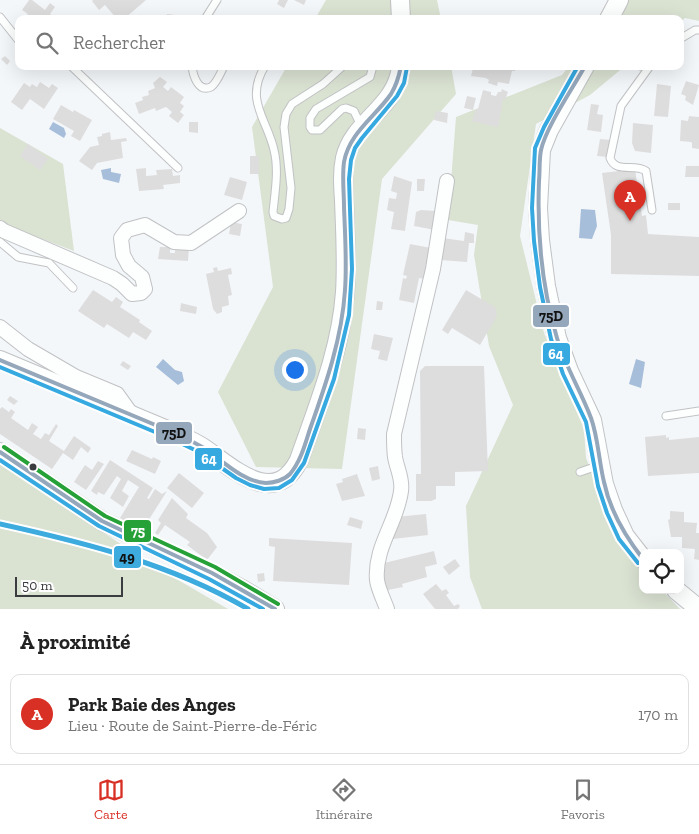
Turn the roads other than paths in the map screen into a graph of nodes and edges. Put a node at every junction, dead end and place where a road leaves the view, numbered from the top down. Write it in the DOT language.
graph roads {
  1 [pos="217,0"];
  2 [pos="400,0"];
  3 [pos="619,0"];
  4 [pos="208,15"];
  5 [pos="401,15"];
  6 [pos="612,15"];
  7 [pos="0,17"];
  8 [pos="699,30"];
  9 [pos="15,36"];
  10 [pos="684,37"];
  11 [pos="76,70"];
  12 [pos="193,70"];
  13 [pos="222,70"];
  14 [pos="263,70"];
  15 [pos="338,70"];
  16 [pos="372,70"];
  17 [pos="400,70"];
  18 [pos="583,70"];
  19 [pos="647,70"];
  20 [pos="363,128"];
  21 [pos="178,168"];
  22 [pos="447,181"];
  23 [pos="652,210"];
  24 [pos="239,211"];
  25 [pos="0,228"];
  26 [pos="0,242"];
  27 [pos="73,288"];
  28 [pos="0,327"];
  29 [pos="0,360"];
  30 [pos="699,411"];
  31 [pos="132,416"];
  32 [pos="666,416"];
  33 [pos="0,452"];
  34 [pos="600,464"];
  35 [pos="580,472"];
  36 [pos="639,554"];
  37 [pos="681,594"];
  38 [pos="275,609"];
  39 [pos="387,609"];
  40 [pos="699,609"];
  1 -- 4 [label="lane"];
  2 -- 5 [label="street"];
  3 -- 6 [label="street"];
  7 -- 9 [label="lane"];
  8 -- 10 [label="lane"];
  11 -- 21 [label="lane"];
  12 -- 13 [label="lane"];
  14 -- 15 [label="lane"];
  16 -- 20 [label="lane"];
  17 -- 20 [label="street"];
  18 -- 34 [label="street"];
  19 -- 23 [label="lane"];
  20 -- 31 [label="street"];
  22 -- 39 [label="street"];
  24 -- 25 [label="street"];
  26 -- 27 [label="lane"];
  28 -- 31 [label="street"];
  29 -- 31 [label="street"];
  30 -- 32 [label="lane"];
  33 -- 38 [label="street"];
  34 -- 35 [label="lane"];
  34 -- 36 [label="street"];
  37 -- 40 [label="street"];
}
